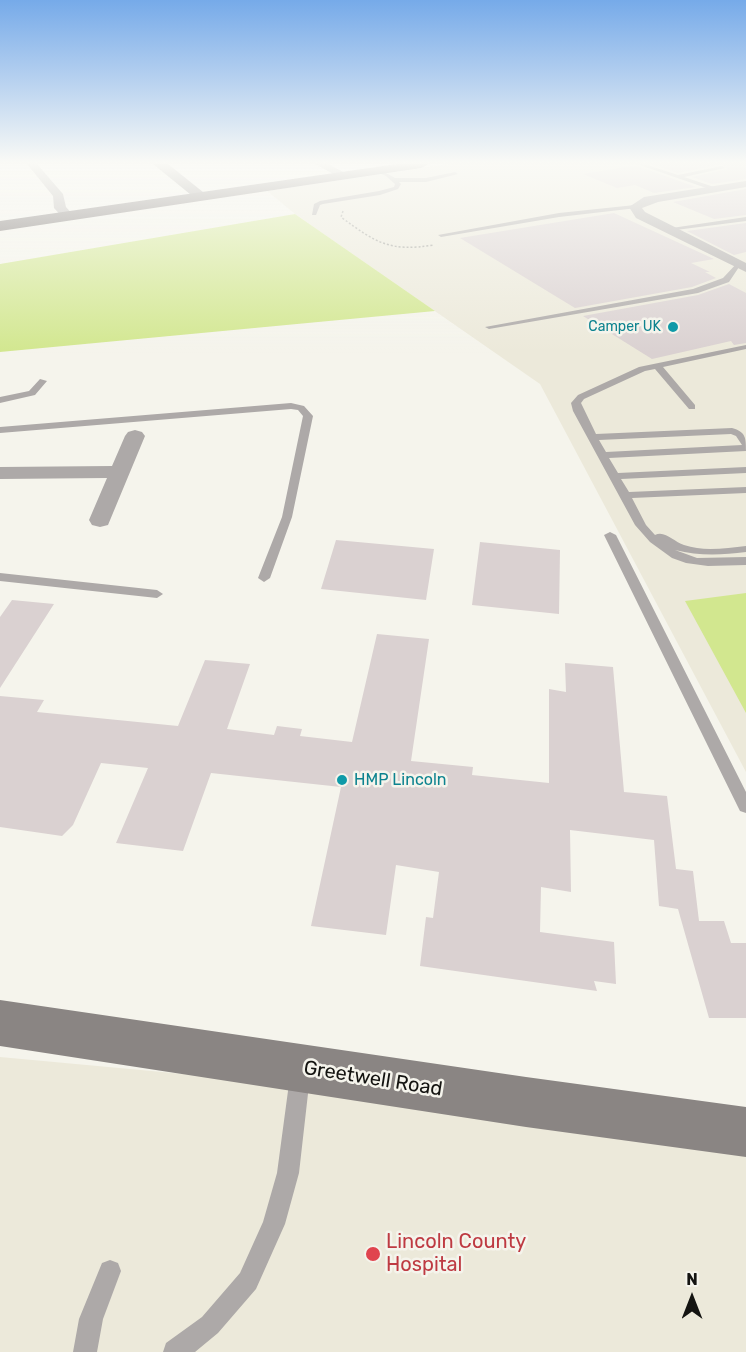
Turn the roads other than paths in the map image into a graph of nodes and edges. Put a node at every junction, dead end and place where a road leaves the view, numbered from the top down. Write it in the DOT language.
graph roads {
  1 [pos="488,227"];
  2 [pos="664,227"];
  3 [pos="683,227"];
  4 [pos="668,229"];
  5 [pos="441,235"];
  6 [pos="741,263"];
  7 [pos="489,327"];
  8 [pos="746,347"];
  9 [pos="656,365"];
  10 [pos="43,381"];
  11 [pos="0,400"];
  12 [pos="692,407"];
  13 [pos="0,430"];
  14 [pos="135,436"];
  15 [pos="593,437"];
  16 [pos="746,446"];
  17 [pos="603,455"];
  18 [pos="746,470"];
  19 [pos="120,472"];
  20 [pos="0,473"];
  21 [pos="615,476"];
  22 [pos="746,490"];
  23 [pos="626,495"];
  24 [pos="636,514"];
  25 [pos="100,520"];
  26 [pos="610,535"];
  27 [pos="746,549"];
  28 [pos="746,561"];
  29 [pos="0,577"];
  30 [pos="264,578"];
  31 [pos="156,594"];
  32 [pos="746,807"];
  33 [pos="0,1023"];
  34 [pos="300,1068"];
  35 [pos="746,1131"];
  36 [pos="110,1270"];
  37 [pos="85,1352"];
  38 [pos="175,1352"];
  1 -- 5 [label="lane"];
  2 -- 4 [label="street"];
  3 -- 4 [label="lane"];
  4 -- 6 [label="street"];
  6 -- 7 [label="lane"];
  8 -- 9 [label="lane"];
  9 -- 12 [label="lane"];
  9 -- 15 [label="lane"];
  10 -- 11 [label="lane"];
  13 -- 30 [label="lane"];
  14 -- 19 [label="street"];
  15 -- 16 [label="lane"];
  15 -- 17 [label="lane"];
  16 -- 17 [label="lane"];
  17 -- 21 [label="lane"];
  18 -- 21 [label="lane"];
  19 -- 20 [label="street"];
  19 -- 25 [label="street"];
  21 -- 23 [label="lane"];
  22 -- 23 [label="lane"];
  23 -- 24 [label="lane"];
  24 -- 27 [label="lane"];
  24 -- 28 [label="lane"];
  26 -- 32 [label="lane"];
  29 -- 31 [label="lane"];
  33 -- 34 [label="street, Greetwell Road"];
  34 -- 35 [label="street, Greetwell Road"];
  34 -- 38 [label="lane"];
  36 -- 37 [label="lane"];
}
